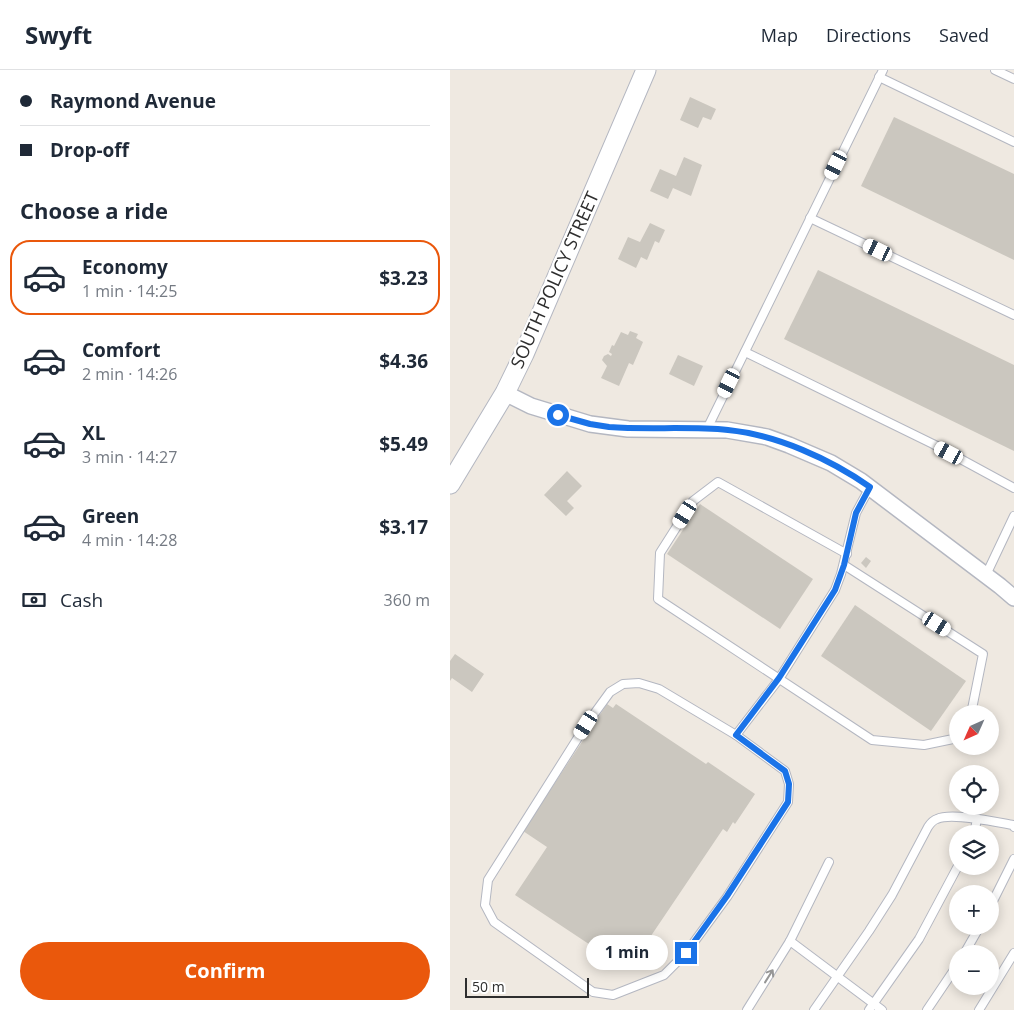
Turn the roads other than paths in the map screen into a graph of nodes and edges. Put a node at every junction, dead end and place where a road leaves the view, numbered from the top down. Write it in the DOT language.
graph roads {
  1 [pos="646,70"];
  2 [pos="995,70"];
  3 [pos="881,74"];
  4 [pos="1014,79"];
  5 [pos="1014,142"];
  6 [pos="810,218"];
  7 [pos="1014,315"];
  8 [pos="744,352"];
  9 [pos="505,394"];
  10 [pos="707,429"];
  11 [pos="450,484"];
  12 [pos="870,487"];
  13 [pos="1014,488"];
  14 [pos="1014,516"];
  15 [pos="847,554"];
  16 [pos="844,565"];
  17 [pos="986,575"];
  18 [pos="1014,596"];
  19 [pos="779,678"];
  20 [pos="973,705"];
  21 [pos="736,735"];
  22 [pos="949,740"];
  23 [pos="977,819"];
  24 [pos="976,825"];
  25 [pos="1014,827"];
  26 [pos="1014,859"];
  27 [pos="830,862"];
  28 [pos="953,875"];
  29 [pos="999,889"];
  30 [pos="790,941"];
  31 [pos="1014,953"];
  32 [pos="838,976"];
  33 [pos="949,977"];
  34 [pos="872,1007"];
  35 [pos="747,1010"];
  36 [pos="814,1010"];
  37 [pos="882,1010"];
  38 [pos="927,1010"];
  39 [pos="979,1010"];
  1 -- 9 [label="street, SOUTH POLICY STREET"];
  2 -- 4 [label="lane"];
  3 -- 5 [label="lane"];
  3 -- 6 [label="lane"];
  6 -- 7 [label="lane"];
  6 -- 8 [label="lane"];
  8 -- 10 [label="lane"];
  8 -- 13 [label="lane"];
  9 -- 10 [label="street"];
  9 -- 11 [label="street, SOUTH POLICY STREET"];
  10 -- 12 [label="street"];
  12 -- 15 [label="lane"];
  12 -- 17 [label="street"];
  14 -- 17 [label="lane"];
  15 -- 16 [label="lane"];
  15 -- 19 [label="lane"];
  16 -- 19 [label="lane"];
  16 -- 20 [label="lane"];
  17 -- 18 [label="street"];
  19 -- 21 [label="lane"];
  19 -- 22 [label="lane"];
  21 -- 21 [label="lane"];
  23 -- 24 [label="lane"];
  23 -- 25 [label="lane"];
  23 -- 32 [label="lane"];
  26 -- 29 [label="lane"];
  27 -- 30 [label="lane"];
  28 -- 34 [label="lane"];
  30 -- 32 [label="lane"];
  35 -- 30 [label="lane, one-way"];
  31 -- 39 [label="lane"];
  32 -- 34 [label="lane"];
  32 -- 36 [label="lane"];
  33 -- 38 [label="lane"];
  34 -- 37 [label="lane"];
}
